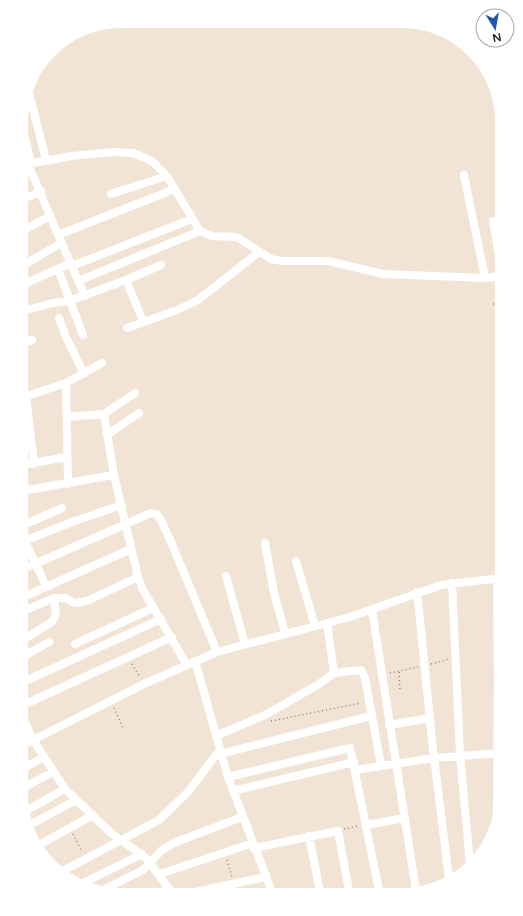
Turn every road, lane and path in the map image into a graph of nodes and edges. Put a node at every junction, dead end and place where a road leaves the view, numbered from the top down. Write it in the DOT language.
graph roads {
  1 [pos="31,100"];
  2 [pos="46,160"];
  3 [pos="28,165"];
  4 [pos="28,167"];
  5 [pos="464,175"];
  6 [pos="166,176"];
  7 [pos="175,189"];
  8 [pos="40,191"];
  9 [pos="111,194"];
  10 [pos="28,197"];
  11 [pos="50,216"];
  12 [pos="192,219"];
  13 [pos="493,221"];
  14 [pos="28,228"];
  15 [pos="200,231"];
  16 [pos="495,232"];
  17 [pos="58,235"];
  18 [pos="61,243"];
  19 [pos="259,252"];
  20 [pos="28,262"];
  21 [pos="72,265"];
  22 [pos="161,265"];
  23 [pos="58,269"];
  24 [pos="495,277"];
  25 [pos="485,278"];
  26 [pos="126,280"];
  27 [pos="78,281"];
  28 [pos="28,282"];
  29 [pos="85,296"];
  30 [pos="69,301"];
  31 [pos="28,309"];
  32 [pos="59,318"];
  33 [pos="143,321"];
  34 [pos="127,328"];
  35 [pos="83,335"];
  36 [pos="32,340"];
  37 [pos="28,342"];
  38 [pos="102,363"];
  39 [pos="84,374"];
  40 [pos="66,383"];
  41 [pos="135,393"];
  42 [pos="28,396"];
  43 [pos="139,413"];
  44 [pos="104,414"];
  45 [pos="67,418"];
  46 [pos="28,424"];
  47 [pos="107,435"];
  48 [pos="67,457"];
  49 [pos="28,464"];
  50 [pos="34,464"];
  51 [pos="114,475"];
  52 [pos="68,484"];
  53 [pos="28,490"];
  54 [pos="122,505"];
  55 [pos="62,508"];
  56 [pos="28,523"];
  57 [pos="126,524"];
  58 [pos="28,535"];
  59 [pos="265,543"];
  60 [pos="28,549"];
  61 [pos="132,549"];
  62 [pos="296,561"];
  63 [pos="34,564"];
  64 [pos="28,567"];
  65 [pos="226,576"];
  66 [pos="138,577"];
  67 [pos="495,578"];
  68 [pos="452,583"];
  69 [pos="46,586"];
  70 [pos="417,592"];
  71 [pos="28,595"];
  72 [pos="54,598"];
  73 [pos="153,608"];
  74 [pos="28,609"];
  75 [pos="372,610"];
  76 [pos="161,619"];
  77 [pos="327,623"];
  78 [pos="315,626"];
  79 [pos="285,633"];
  80 [pos="28,637"];
  81 [pos="172,637"];
  82 [pos="49,642"];
  83 [pos="75,644"];
  84 [pos="245,644"];
  85 [pos="217,652"];
  86 [pos="28,654"];
  87 [pos="128,657"];
  88 [pos="456,658"];
  89 [pos="196,661"];
  90 [pos="187,665"];
  91 [pos="425,665"];
  92 [pos="334,673"];
  93 [pos="28,680"];
  94 [pos="144,684"];
  95 [pos="400,690"];
  96 [pos="111,701"];
  97 [pos="369,702"];
  98 [pos="28,703"];
  99 [pos="371,716"];
  100 [pos="430,718"];
  101 [pos="268,721"];
  102 [pos="389,725"];
  103 [pos="123,728"];
  104 [pos="28,729"];
  105 [pos="216,736"];
  106 [pos="33,740"];
  107 [pos="28,742"];
  108 [pos="495,753"];
  109 [pos="222,754"];
  110 [pos="460,755"];
  111 [pos="44,757"];
  112 [pos="434,758"];
  113 [pos="396,763"];
  114 [pos="381,765"];
  115 [pos="28,766"];
  116 [pos="354,766"];
  117 [pos="53,772"];
  118 [pos="228,776"];
  119 [pos="28,785"];
  120 [pos="65,789"];
  121 [pos="233,791"];
  122 [pos="76,800"];
  123 [pos="29,809"];
  124 [pos="93,815"];
  125 [pos="242,817"];
  126 [pos="405,818"];
  127 [pos="33,823"];
  128 [pos="366,825"];
  129 [pos="70,829"];
  130 [pos="338,831"];
  131 [pos="309,836"];
  132 [pos="120,840"];
  133 [pos="42,843"];
  134 [pos="254,845"];
  135 [pos="226,852"];
  136 [pos="142,854"];
  137 [pos="86,858"];
  138 [pos="470,859"];
  139 [pos="151,862"];
  140 [pos="66,869"];
  141 [pos="160,874"];
  142 [pos="448,875"];
  143 [pos="265,877"];
  144 [pos="88,882"];
  145 [pos="234,883"];
  146 [pos="109,887"];
  147 [pos="416,887"];
  148 [pos="169,888"];
  149 [pos="212,888"];
  150 [pos="270,888"];
  151 [pos="319,888"];
  152 [pos="348,888"];
  153 [pos="379,888"];
  1 -- 2 [label="street"];
  2 -- 3 [label="street"];
  2 -- 6 [label="street"];
  4 -- 8 [label="street"];
  5 -- 25 [label="street"];
  6 -- 7 [label="street"];
  6 -- 9 [label="street"];
  7 -- 12 [label="street"];
  7 -- 17 [label="street"];
  8 -- 10 [label="street"];
  8 -- 11 [label="street"];
  11 -- 14 [label="street"];
  11 -- 17 [label="street"];
  12 -- 15 [label="street"];
  12 -- 21 [label="street"];
  13 -- 16 [label="street"];
  15 -- 19 [label="street"];
  15 -- 27 [label="street"];
  17 -- 18 [label="street"];
  18 -- 20 [label="street"];
  18 -- 21 [label="street"];
  19 -- 25 [label="street"];
  19 -- 33 [label="street"];
  21 -- 23 [label="street"];
  21 -- 27 [label="street"];
  22 -- 26 [label="street"];
  23 -- 28 [label="street"];
  23 -- 30 [label="street"];
  24 -- 25 [label="street"];
  26 -- 29 [label="street"];
  26 -- 33 [label="street"];
  27 -- 29 [label="street"];
  29 -- 30 [label="street"];
  30 -- 31 [label="street"];
  30 -- 35 [label="street"];
  32 -- 39 [label="street"];
  33 -- 34 [label="street"];
  36 -- 37 [label="street"];
  38 -- 39 [label="street"];
  39 -- 40 [label="street"];
  40 -- 42 [label="street"];
  40 -- 45 [label="street"];
  41 -- 44 [label="street"];
  43 -- 47 [label="street"];
  44 -- 45 [label="street"];
  44 -- 47 [label="street"];
  45 -- 48 [label="street"];
  46 -- 50 [label="street"];
  47 -- 51 [label="street"];
  48 -- 50 [label="street"];
  48 -- 52 [label="street"];
  49 -- 50 [label="street"];
  51 -- 52 [label="street"];
  51 -- 54 [label="street"];
  52 -- 53 [label="street"];
  54 -- 57 [label="street"];
  54 -- 58 [label="street"];
  55 -- 56 [label="street"];
  57 -- 61 [label="street"];
  57 -- 63 [label="street"];
  57 -- 85 [label="street"];
  59 -- 79 [label="street"];
  60 -- 63 [label="street"];
  61 -- 66 [label="street"];
  61 -- 69 [label="street"];
  62 -- 78 [label="street"];
  63 -- 64 [label="street"];
  63 -- 69 [label="street"];
  65 -- 84 [label="street"];
  66 -- 72 [label="street"];
  66 -- 73 [label="street"];
  67 -- 68 [label="street"];
  68 -- 70 [label="street"];
  68 -- 88 [label="street"];
  69 -- 71 [label="street"];
  70 -- 75 [label="street"];
  70 -- 91 [label="street"];
  72 -- 74 [label="street"];
  72 -- 80 [label="street"];
  73 -- 76 [label="street"];
  73 -- 83 [label="street"];
  75 -- 77 [label="street"];
  75 -- 102 [label="street"];
  76 -- 81 [label="street"];
  76 -- 93 [label="street"];
  77 -- 78 [label="street"];
  77 -- 92 [label="street"];
  78 -- 79 [label="street"];
  79 -- 84 [label="street"];
  81 -- 87 [label="street"];
  81 -- 90 [label="street"];
  82 -- 86 [label="street"];
  84 -- 85 [label="street"];
  85 -- 89 [label="street"];
  87 -- 94 [label="path"];
  87 -- 98 [label="street"];
  88 -- 91 [label="path"];
  88 -- 110 [label="street"];
  89 -- 90 [label="street"];
  89 -- 105 [label="street"];
  90 -- 94 [label="street"];
  91 -- 95 [label="path"];
  91 -- 100 [label="street"];
  92 -- 97 [label="street"];
  92 -- 105 [label="street"];
  94 -- 96 [label="street"];
  96 -- 103 [label="path"];
  96 -- 106 [label="street"];
  97 -- 99 [label="street"];
  97 -- 101 [label="path"];
  99 -- 109 [label="street"];
  99 -- 114 [label="street"];
  100 -- 102 [label="street"];
  100 -- 112 [label="street"];
  102 -- 113 [label="street"];
  104 -- 106 [label="street"];
  105 -- 109 [label="street"];
  106 -- 107 [label="street"];
  106 -- 111 [label="street"];
  108 -- 110 [label="street"];
  109 -- 118 [label="street"];
  109 -- 132 [label="street"];
  110 -- 112 [label="street"];
  110 -- 138 [label="street"];
  111 -- 115 [label="street"];
  111 -- 117 [label="street"];
  112 -- 113 [label="street"];
  112 -- 142 [label="street"];
  113 -- 114 [label="street"];
  113 -- 126 [label="street"];
  114 -- 116 [label="street"];
  116 -- 118 [label="street"];
  116 -- 121 [label="street"];
  116 -- 128 [label="street"];
  117 -- 119 [label="street"];
  117 -- 120 [label="street"];
  118 -- 121 [label="street"];
  120 -- 122 [label="street"];
  120 -- 123 [label="street"];
  121 -- 125 [label="street"];
  122 -- 124 [label="street"];
  122 -- 127 [label="street"];
  124 -- 129 [label="street"];
  124 -- 132 [label="street"];
  125 -- 134 [label="street"];
  125 -- 139 [label="street"];
  126 -- 128 [label="street"];
  126 -- 147 [label="street"];
  128 -- 130 [label="path"];
  128 -- 153 [label="street"];
  129 -- 133 [label="street"];
  129 -- 137 [label="path"];
  130 -- 131 [label="street"];
  130 -- 152 [label="street"];
  131 -- 134 [label="street"];
  131 -- 151 [label="street"];
  132 -- 136 [label="street"];
  132 -- 137 [label="street"];
  134 -- 135 [label="street"];
  134 -- 143 [label="street"];
  135 -- 141 [label="street"];
  135 -- 145 [label="path"];
  136 -- 139 [label="street"];
  136 -- 144 [label="street"];
  137 -- 140 [label="street"];
  139 -- 141 [label="street"];
  139 -- 146 [label="street"];
  141 -- 148 [label="street"];
  143 -- 145 [label="street"];
  143 -- 150 [label="street"];
  145 -- 149 [label="street"];
}
